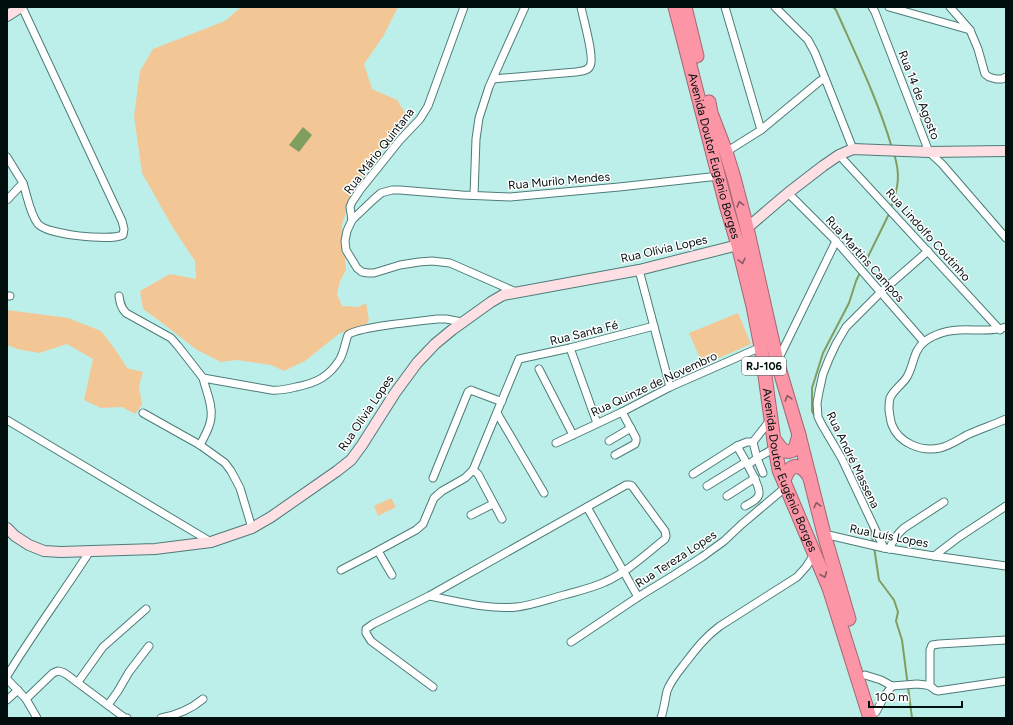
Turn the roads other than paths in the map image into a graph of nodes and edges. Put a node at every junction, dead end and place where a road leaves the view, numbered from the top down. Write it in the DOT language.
graph roads {
  1 [pos="22,7"];
  2 [pos="464,7"];
  3 [pos="524,7"];
  4 [pos="580,7"];
  5 [pos="675,7"];
  6 [pos="685,7"];
  7 [pos="725,7"];
  8 [pos="775,7"];
  9 [pos="872,7"];
  10 [pos="889,7"];
  11 [pos="950,7"];
  12 [pos="7,16"];
  13 [pos="970,30"];
  14 [pos="1006,77"];
  15 [pos="493,79"];
  16 [pos="825,79"];
  17 [pos="761,130"];
  18 [pos="853,149"];
  19 [pos="1006,151"];
  20 [pos="726,152"];
  21 [pos="929,152"];
  22 [pos="839,155"];
  23 [pos="7,157"];
  24 [pos="719,176"];
  25 [pos="23,183"];
  26 [pos="788,193"];
  27 [pos="474,195"];
  28 [pos="7,200"];
  29 [pos="352,220"];
  30 [pos="747,228"];
  31 [pos="1006,238"];
  32 [pos="836,241"];
  33 [pos="738,245"];
  34 [pos="928,251"];
  35 [pos="639,270"];
  36 [pos="516,292"];
  37 [pos="880,292"];
  38 [pos="119,296"];
  39 [pos="462,322"];
  40 [pos="654,326"];
  41 [pos="1003,328"];
  42 [pos="924,342"];
  43 [pos="761,347"];
  44 [pos="570,348"];
  45 [pos="777,361"];
  46 [pos="538,369"];
  47 [pos="203,378"];
  48 [pos="670,387"];
  49 [pos="502,401"];
  50 [pos="622,412"];
  51 [pos="143,413"];
  52 [pos="497,413"];
  53 [pos="771,418"];
  54 [pos="1006,419"];
  55 [pos="7,420"];
  56 [pos="597,423"];
  57 [pos="631,428"];
  58 [pos="573,434"];
  59 [pos="799,435"];
  60 [pos="609,441"];
  61 [pos="753,442"];
  62 [pos="556,443"];
  63 [pos="774,443"];
  64 [pos="200,445"];
  65 [pos="738,446"];
  66 [pos="615,455"];
  67 [pos="756,458"];
  68 [pos="747,464"];
  69 [pos="474,470"];
  70 [pos="763,473"];
  71 [pos="693,474"];
  72 [pos="433,478"];
  73 [pos="755,478"];
  74 [pos="810,478"];
  75 [pos="785,484"];
  76 [pos="707,486"];
  77 [pos="544,493"];
  78 [pos="727,496"];
  79 [pos="944,502"];
  80 [pos="493,504"];
  81 [pos="745,506"];
  82 [pos="1006,506"];
  83 [pos="587,507"];
  84 [pos="471,515"];
  85 [pos="502,519"];
  86 [pos="7,528"];
  87 [pos="252,528"];
  88 [pos="824,534"];
  89 [pos="211,542"];
  90 [pos="883,548"];
  91 [pos="90,551"];
  92 [pos="378,551"];
  93 [pos="815,553"];
  94 [pos="934,556"];
  95 [pos="1006,566"];
  96 [pos="341,570"];
  97 [pos="624,571"];
  98 [pos="392,575"];
  99 [pos="429,596"];
  100 [pos="638,597"];
  101 [pos="146,609"];
  102 [pos="1006,640"];
  103 [pos="571,642"];
  104 [pos="149,646"];
  105 [pos="865,675"];
  106 [pos="7,676"];
  107 [pos="7,679"];
  108 [pos="1006,681"];
  109 [pos="78,682"];
  110 [pos="892,686"];
  111 [pos="930,686"];
  112 [pos="433,687"];
  113 [pos="18,690"];
  114 [pos="26,699"];
  115 [pos="203,699"];
  116 [pos="7,700"];
  117 [pos="108,705"];
  118 [pos="874,716"];
  119 [pos="664,717"];
  120 [pos="37,718"];
  121 [pos="127,718"];
  122 [pos="161,718"];
  1 -- 12 [label="street"];
  1 -- 25 [label="street"];
  2 -- 29 [label="street, Rua Mário Quintana"];
  3 -- 15 [label="street"];
  4 -- 15 [label="street"];
  5 -- 24 [label="highway, Avenida Doutor Eugênio Borges / RJ-106"];
  6 -- 20 [label="highway, Avenida Doutor Eugênio Borges / RJ-106"];
  7 -- 17 [label="street"];
  8 -- 16 [label="street"];
  9 -- 21 [label="street, Rua 14 de Agosto"];
  10 -- 13 [label="street"];
  11 -- 13 [label="street"];
  13 -- 14 [label="street"];
  15 -- 27 [label="street"];
  16 -- 17 [label="street"];
  16 -- 18 [label="street"];
  17 -- 20 [label="street"];
  18 -- 21 [label="street"];
  18 -- 22 [label="street"];
  19 -- 21 [label="street"];
  30 -- 20 [label="highway, Avenida Doutor Eugênio Borges / RJ-106, one-way"];
  21 -- 31 [label="street, Rua 14 de Agosto"];
  22 -- 26 [label="street"];
  22 -- 34 [label="street, Rua Lindolfo Coutinho"];
  23 -- 25 [label="street"];
  24 -- 27 [label="street, Rua Murilo Mendes"];
  24 -- 33 [label="highway, Avenida Doutor Eugênio Borges / RJ-106"];
  25 -- 28 [label="street"];
  26 -- 30 [label="street"];
  26 -- 32 [label="street, Rua Martins Campos"];
  27 -- 29 [label="street, Rua Murilo Mendes"];
  29 -- 36 [label="street"];
  30 -- 45 [label="highway, Avenida Doutor Eugênio Borges / RJ-106"];
  32 -- 37 [label="street, Rua Martins Campos"];
  32 -- 45 [label="street"];
  33 -- 35 [label="street, Rua Olívia Lopes"];
  33 -- 43 [label="highway, Avenida Doutor Eugênio Borges / RJ-106, one-way"];
  34 -- 37 [label="street, Rua André Massena"];
  34 -- 41 [label="street, Rua Lindolfo Coutinho"];
  35 -- 36 [label="street, Rua Olívia Lopes"];
  35 -- 40 [label="street"];
  36 -- 39 [label="street, Rua Olívia Lopes"];
  37 -- 42 [label="street, Rua Martins Campos"];
  37 -- 90 [label="street, Rua André Massena"];
  38 -- 47 [label="street"];
  39 -- 47 [label="street"];
  39 -- 87 [label="street, Rua Olívia Lopes"];
  40 -- 44 [label="street, Rua Santa Fé"];
  40 -- 48 [label="street"];
  41 -- 42 [label="street"];
  42 -- 54 [label="street"];
  43 -- 48 [label="street, Rua Quinze de Novembro"];
  43 -- 53 [label="highway, Avenida Doutor Eugênio Borges / RJ-106"];
  44 -- 49 [label="street, Rua Santa Fé"];
  44 -- 56 [label="street"];
  59 -- 45 [label="highway, Avenida Doutor Eugênio Borges / RJ-106, one-way"];
  46 -- 58 [label="street"];
  47 -- 64 [label="street"];
  48 -- 50 [label="street, Rua Quinze de Novembro"];
  49 -- 52 [label="street"];
  49 -- 72 [label="street"];
  50 -- 56 [label="street, Rua Quinze de Novembro"];
  50 -- 57 [label="street"];
  51 -- 64 [label="street"];
  52 -- 69 [label="street"];
  52 -- 77 [label="street"];
  53 -- 61 [label="street"];
  53 -- 63 [label="highway, Avenida Doutor Eugênio Borges / RJ-106"];
  55 -- 89 [label="street"];
  56 -- 58 [label="street, Rua Quinze de Novembro"];
  57 -- 60 [label="street"];
  57 -- 66 [label="street"];
  58 -- 62 [label="street, Rua Quinze de Novembro"];
  59 -- 63 [label="highway"];
  59 -- 74 [label="highway, Avenida Doutor Eugênio Borges / RJ-106"];
  61 -- 65 [label="street"];
  61 -- 67 [label="street"];
  63 -- 67 [label="street"];
  63 -- 75 [label="highway, Avenida Doutor Eugênio Borges / RJ-106"];
  64 -- 87 [label="street"];
  65 -- 68 [label="street"];
  65 -- 71 [label="street"];
  67 -- 68 [label="street"];
  67 -- 70 [label="street"];
  68 -- 73 [label="street"];
  68 -- 76 [label="street"];
  69 -- 80 [label="street"];
  69 -- 92 [label="street"];
  73 -- 78 [label="street"];
  73 -- 81 [label="street"];
  74 -- 75 [label="highway"];
  88 -- 74 [label="highway, Avenida Doutor Eugênio Borges / RJ-106, one-way"];
  75 -- 93 [label="highway, Avenida Doutor Eugênio Borges / RJ-106"];
  75 -- 100 [label="street, Rua Tereza Lopes"];
  79 -- 90 [label="street"];
  80 -- 84 [label="street"];
  80 -- 85 [label="street"];
  82 -- 94 [label="street, Rua Luís Lopes"];
  83 -- 97 [label="street"];
  83 -- 97 [label="street"];
  83 -- 99 [label="street"];
  86 -- 91 [label="street, Rua Olívia Lopes"];
  87 -- 89 [label="street, Rua Olívia Lopes"];
  88 -- 90 [label="street, Rua Luís Lopes"];
  88 -- 105 [label="highway, Avenida Doutor Eugênio Borges / RJ-106"];
  89 -- 91 [label="street, Rua Olívia Lopes"];
  90 -- 94 [label="street, Rua Luís Lopes"];
  91 -- 106 [label="street"];
  92 -- 96 [label="street"];
  92 -- 98 [label="street"];
  93 -- 118 [label="highway, Avenida Doutor Eugênio Borges / RJ-106, one-way"];
  93 -- 119 [label="street"];
  94 -- 95 [label="street"];
  97 -- 99 [label="street"];
  97 -- 100 [label="street"];
  99 -- 112 [label="street"];
  100 -- 103 [label="street, Rua Tereza Lopes"];
  101 -- 109 [label="street"];
  102 -- 111 [label="street"];
  104 -- 117 [label="street"];
  105 -- 110 [label="street"];
  105 -- 118 [label="highway, Avenida Doutor Eugênio Borges / RJ-106"];
  107 -- 113 [label="street"];
  108 -- 111 [label="street"];
  109 -- 114 [label="street"];
  109 -- 117 [label="street"];
  110 -- 111 [label="street"];
  110 -- 118 [label="street"];
  113 -- 114 [label="street"];
  113 -- 116 [label="street"];
  114 -- 120 [label="street"];
  115 -- 122 [label="street"];
  117 -- 121 [label="street"];
}
